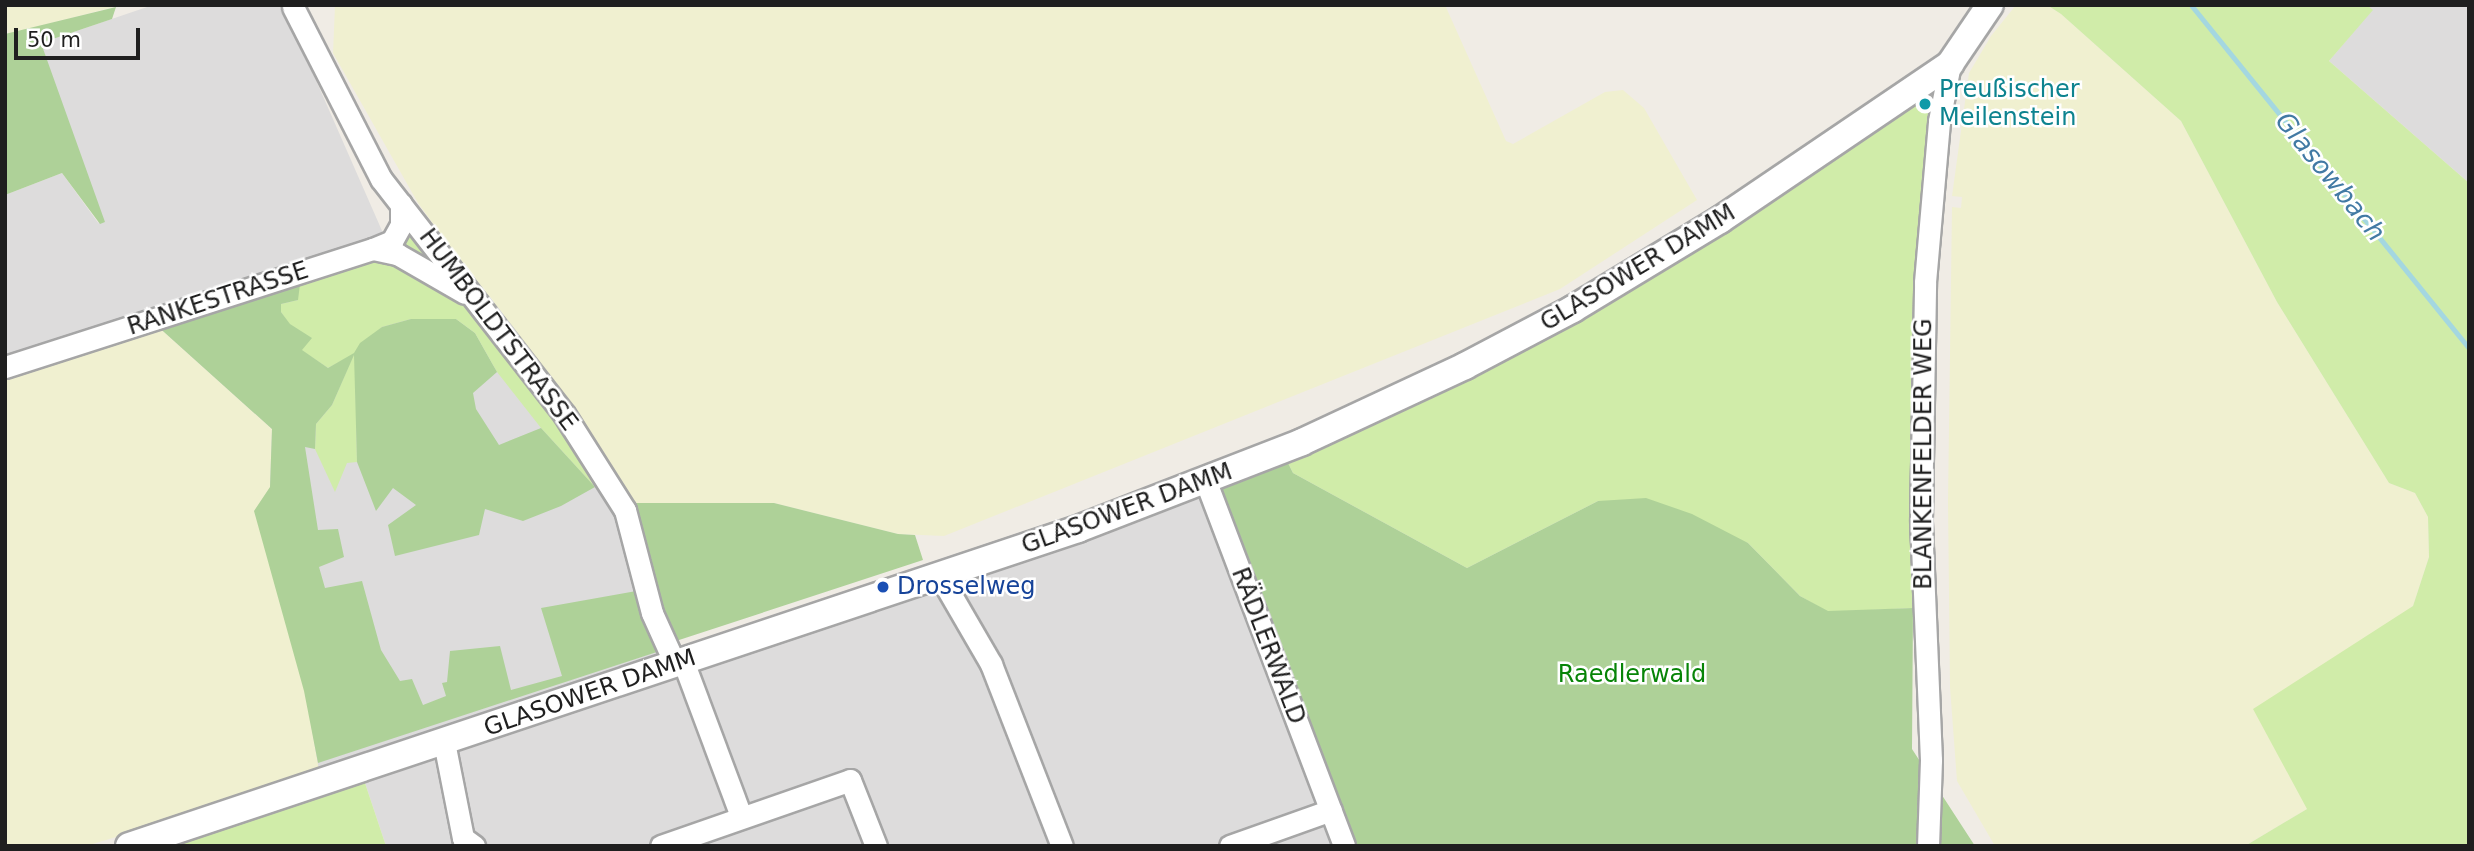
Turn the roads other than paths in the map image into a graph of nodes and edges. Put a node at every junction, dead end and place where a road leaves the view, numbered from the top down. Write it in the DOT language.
graph roads {
  1 [pos="1990,5"];
  2 [pos="293,7"];
  3 [pos="1950,64"];
  4 [pos="401,204"];
  5 [pos="373,249"];
  6 [pos="476,299"];
  7 [pos="5,367"];
  8 [pos="1206,482"];
  9 [pos="940,576"];
  10 [pos="679,663"];
  11 [pos="444,742"];
  12 [pos="1331,810"];
  13 [pos="741,816"];
  14 [pos="129,846"];
  15 [pos="474,846"];
  16 [pos="661,846"];
  17 [pos="876,846"];
  18 [pos="1062,846"];
  19 [pos="1230,846"];
  20 [pos="1344,846"];
  21 [pos="1928,846"];
  1 -- 3 [label="street, GLASOWER DAMM"];
  2 -- 4 [label="street, HUMBOLDTSTRASSE"];
  3 -- 8 [label="street, GLASOWER DAMM"];
  3 -- 21 [label="street, BLANKENFELDER WEG"];
  4 -- 5 [label="street, RANKESTRASSE"];
  4 -- 6 [label="street, HUMBOLDTSTRASSE"];
  5 -- 6 [label="street"];
  5 -- 7 [label="street, RANKESTRASSE"];
  6 -- 10 [label="street, HUMBOLDTSTRASSE"];
  8 -- 9 [label="street, GLASOWER DAMM"];
  8 -- 12 [label="street, RÄDLERWALD"];
  9 -- 10 [label="street, GLASOWER DAMM"];
  9 -- 18 [label="street"];
  10 -- 11 [label="street, GLASOWER DAMM"];
  10 -- 13 [label="street, HUMBOLDTSTRASSE"];
  11 -- 14 [label="street, GLASOWER DAMM"];
  11 -- 15 [label="street"];
  12 -- 19 [label="street"];
  12 -- 20 [label="street, RÄDLERWALD"];
  13 -- 16 [label="street"];
  13 -- 17 [label="street"];
}
